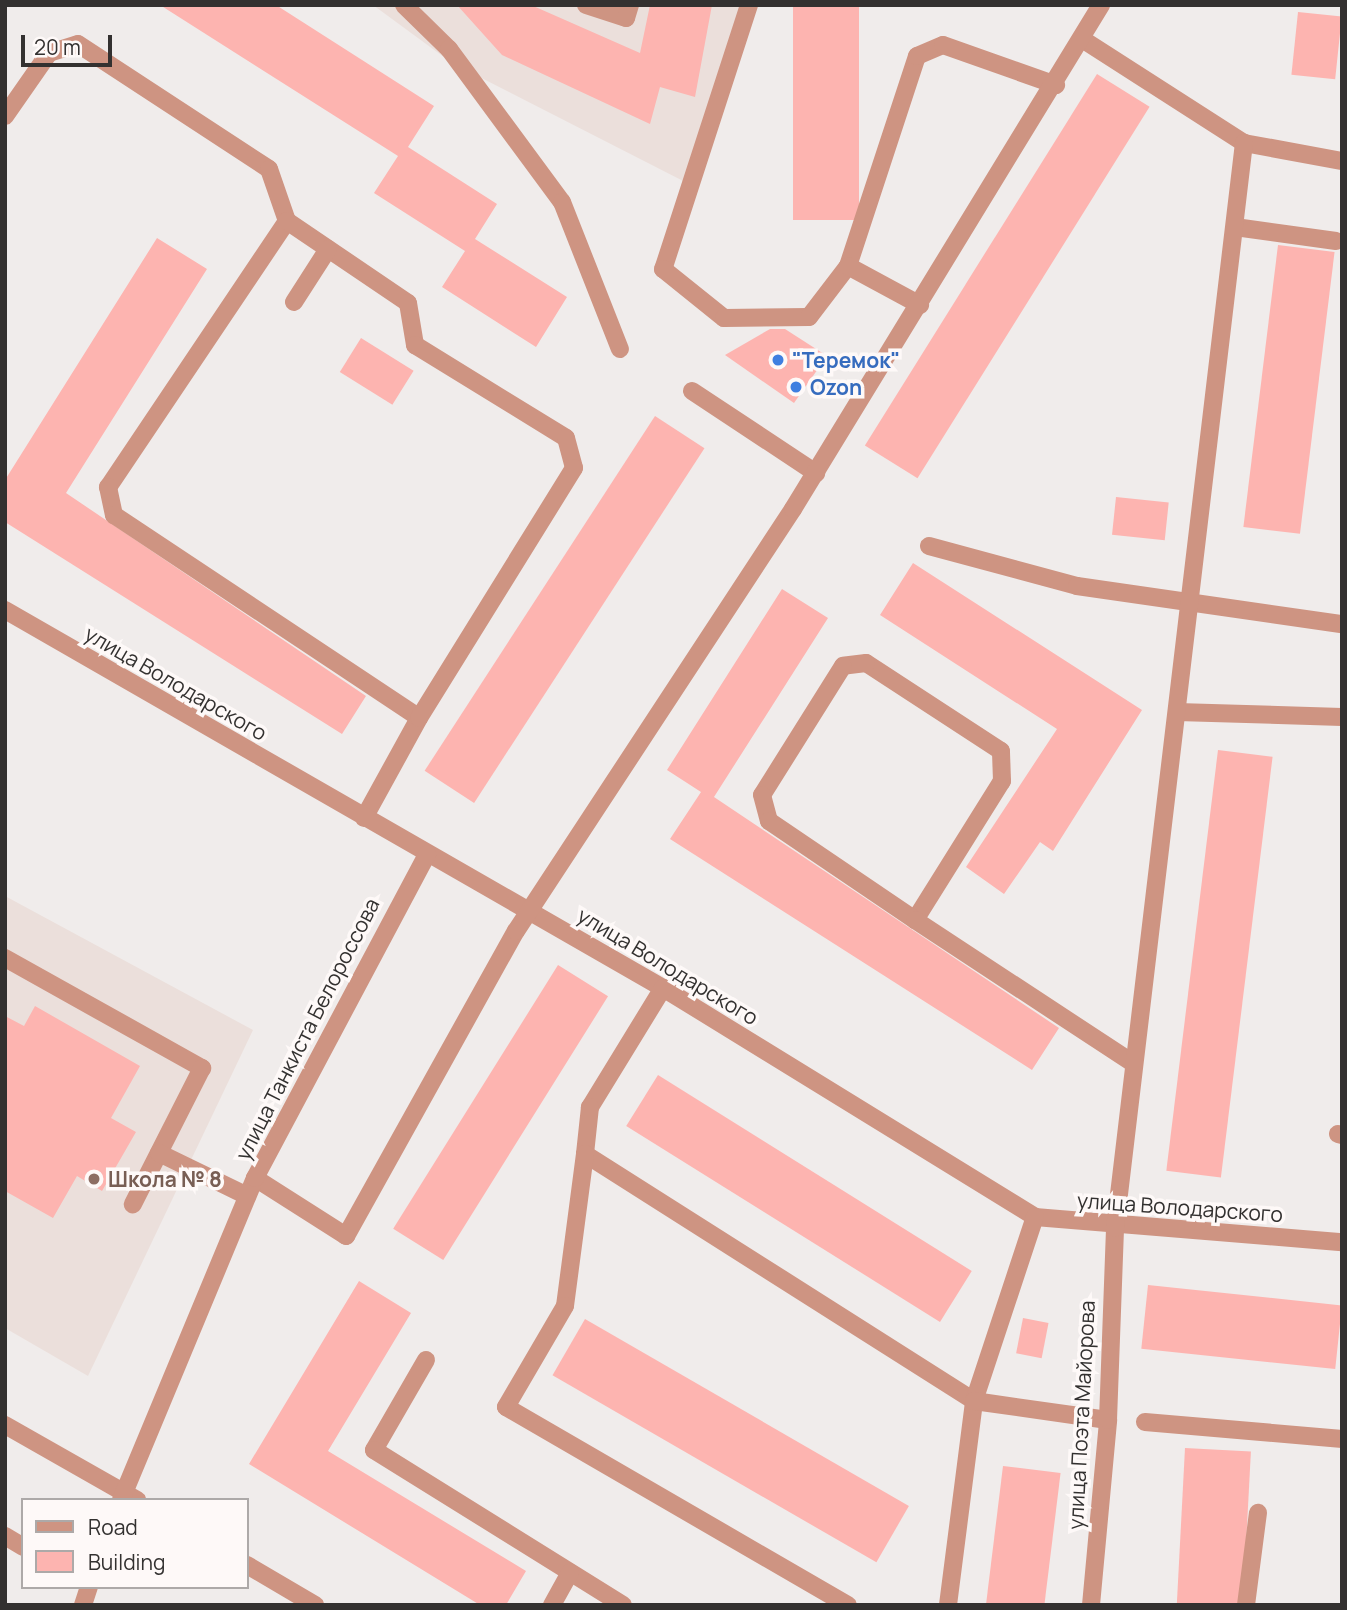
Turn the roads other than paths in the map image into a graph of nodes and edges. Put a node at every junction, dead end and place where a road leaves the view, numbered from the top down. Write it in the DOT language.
graph roads {
  1 [pos="404,5"];
  2 [pos="586,5"];
  3 [pos="630,5"];
  4 [pos="749,5"];
  5 [pos="1101,5"];
  6 [pos="1082,39"];
  7 [pos="1055,85"];
  8 [pos="5,116"];
  9 [pos="1244,143"];
  10 [pos="1342,161"];
  11 [pos="287,221"];
  12 [pos="1235,227"];
  13 [pos="1336,241"];
  14 [pos="328,249"];
  15 [pos="848,266"];
  16 [pos="293,302"];
  17 [pos="920,305"];
  18 [pos="620,349"];
  19 [pos="692,391"];
  20 [pos="816,472"];
  21 [pos="929,546"];
  22 [pos="1190,600"];
  23 [pos="5,610"];
  24 [pos="1342,624"];
  25 [pos="1177,712"];
  26 [pos="1342,717"];
  27 [pos="419,718"];
  28 [pos="364,818"];
  29 [pos="427,854"];
  30 [pos="531,910"];
  31 [pos="915,920"];
  32 [pos="5,958"];
  33 [pos="663,988"];
  34 [pos="1134,1064"];
  35 [pos="159,1153"];
  36 [pos="585,1154"];
  37 [pos="255,1178"];
  38 [pos="247,1196"];
  39 [pos="133,1204"];
  40 [pos="1035,1217"];
  41 [pos="1115,1228"];
  42 [pos="1342,1242"];
  43 [pos="426,1360"];
  44 [pos="974,1401"];
  45 [pos="1108,1420"];
  46 [pos="1145,1422"];
  47 [pos="5,1425"];
  48 [pos="1342,1439"];
  49 [pos="127,1497"];
  50 [pos="1258,1513"];
  51 [pos="5,1536"];
  52 [pos="21,1546"];
  53 [pos="248,1565"];
  54 [pos="570,1573"];
  55 [pos="314,1605"];
  56 [pos="552,1605"];
  57 [pos="623,1605"];
  58 [pos="848,1605"];
  59 [pos="948,1605"];
  60 [pos="1091,1605"];
  61 [pos="1246,1605"];
  1 -- 18 [label="street"];
  2 -- 3 [label="street"];
  4 -- 15 [label="street"];
  5 -- 6 [label="street"];
  6 -- 7 [label="street"];
  6 -- 9 [label="street"];
  7 -- 15 [label="street"];
  7 -- 17 [label="street"];
  8 -- 11 [label="street"];
  9 -- 10 [label="street"];
  9 -- 12 [label="street, улица Поэта Майорова"];
  11 -- 14 [label="street"];
  11 -- 27 [label="street"];
  12 -- 13 [label="street"];
  12 -- 22 [label="street, улица Поэта Майорова"];
  14 -- 16 [label="street"];
  14 -- 27 [label="street"];
  15 -- 17 [label="street"];
  17 -- 20 [label="street"];
  19 -- 20 [label="street"];
  20 -- 30 [label="street"];
  21 -- 22 [label="street"];
  22 -- 24 [label="street"];
  22 -- 25 [label="street, улица Поэта Майорова"];
  23 -- 28 [label="street, улица Володарского"];
  25 -- 26 [label="street"];
  25 -- 34 [label="street, улица Поэта Майорова"];
  27 -- 28 [label="street"];
  28 -- 29 [label="street, улица Володарского"];
  29 -- 30 [label="street, улица Володарского"];
  29 -- 37 [label="street, улица Танкиста Белороссова"];
  30 -- 33 [label="street, улица Володарского"];
  30 -- 37 [label="street"];
  31 -- 31 [label="street"];
  31 -- 34 [label="street"];
  32 -- 35 [label="street"];
  33 -- 36 [label="street"];
  33 -- 40 [label="street, улица Володарского"];
  34 -- 41 [label="street, улица Поэта Майорова"];
  35 -- 38 [label="street"];
  35 -- 39 [label="street"];
  36 -- 44 [label="street"];
  36 -- 58 [label="street"];
  37 -- 38 [label="street, улица Танкиста Белороссова"];
  38 -- 49 [label="street, улица Танкиста Белороссова"];
  40 -- 41 [label="street, улица Володарского"];
  40 -- 44 [label="street"];
  41 -- 42 [label="street, улица Володарского"];
  41 -- 45 [label="street, улица Поэта Майорова"];
  43 -- 54 [label="street"];
  44 -- 45 [label="street"];
  44 -- 59 [label="street"];
  45 -- 60 [label="street, улица Поэта Майорова"];
  46 -- 48 [label="street"];
  47 -- 49 [label="street"];
  50 -- 61 [label="street"];
  51 -- 52 [label="street"];
  53 -- 55 [label="street"];
  54 -- 56 [label="street"];
  54 -- 57 [label="street"];
}
